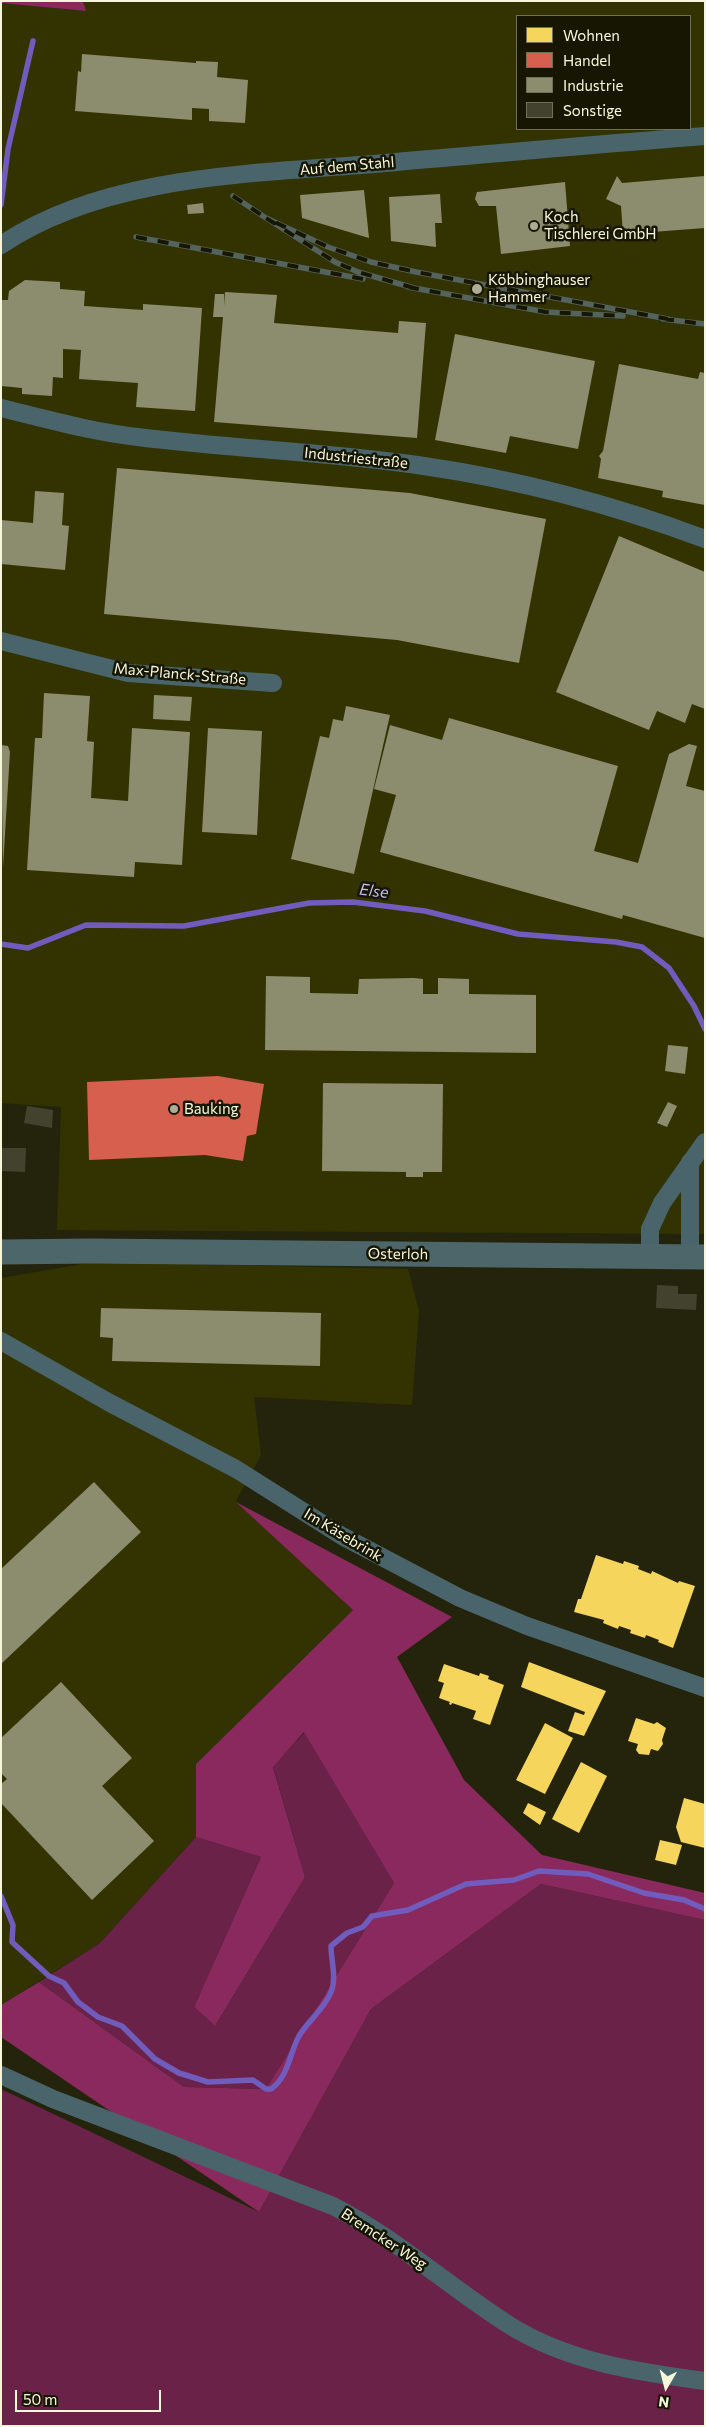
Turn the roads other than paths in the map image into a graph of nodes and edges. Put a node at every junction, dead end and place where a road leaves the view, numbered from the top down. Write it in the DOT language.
graph roads {
  1 [pos="705,136"];
  2 [pos="1,245"];
  3 [pos="1,408"];
  4 [pos="705,539"];
  5 [pos="1,641"];
  6 [pos="273,683"];
  7 [pos="705,1142"];
  8 [pos="690,1162"];
  9 [pos="1,1252"];
  10 [pos="650,1257"];
  11 [pos="697,1257"];
  12 [pos="1,1341"];
  13 [pos="705,1688"];
  14 [pos="1,2075"];
  15 [pos="705,2381"];
  1 -- 2 [label="street, Auf dem Stahl"];
  3 -- 4 [label="street, Industriestraße"];
  5 -- 6 [label="street, Max-Planck-Straße"];
  7 -- 8 [label="street"];
  8 -- 10 [label="street"];
  8 -- 11 [label="street"];
  9 -- 10 [label="main road, Osterloh"];
  10 -- 11 [label="main road, Osterloh"];
  12 -- 13 [label="street, Im Käsebrink"];
  14 -- 15 [label="street, Bremcker Weg"];
}
